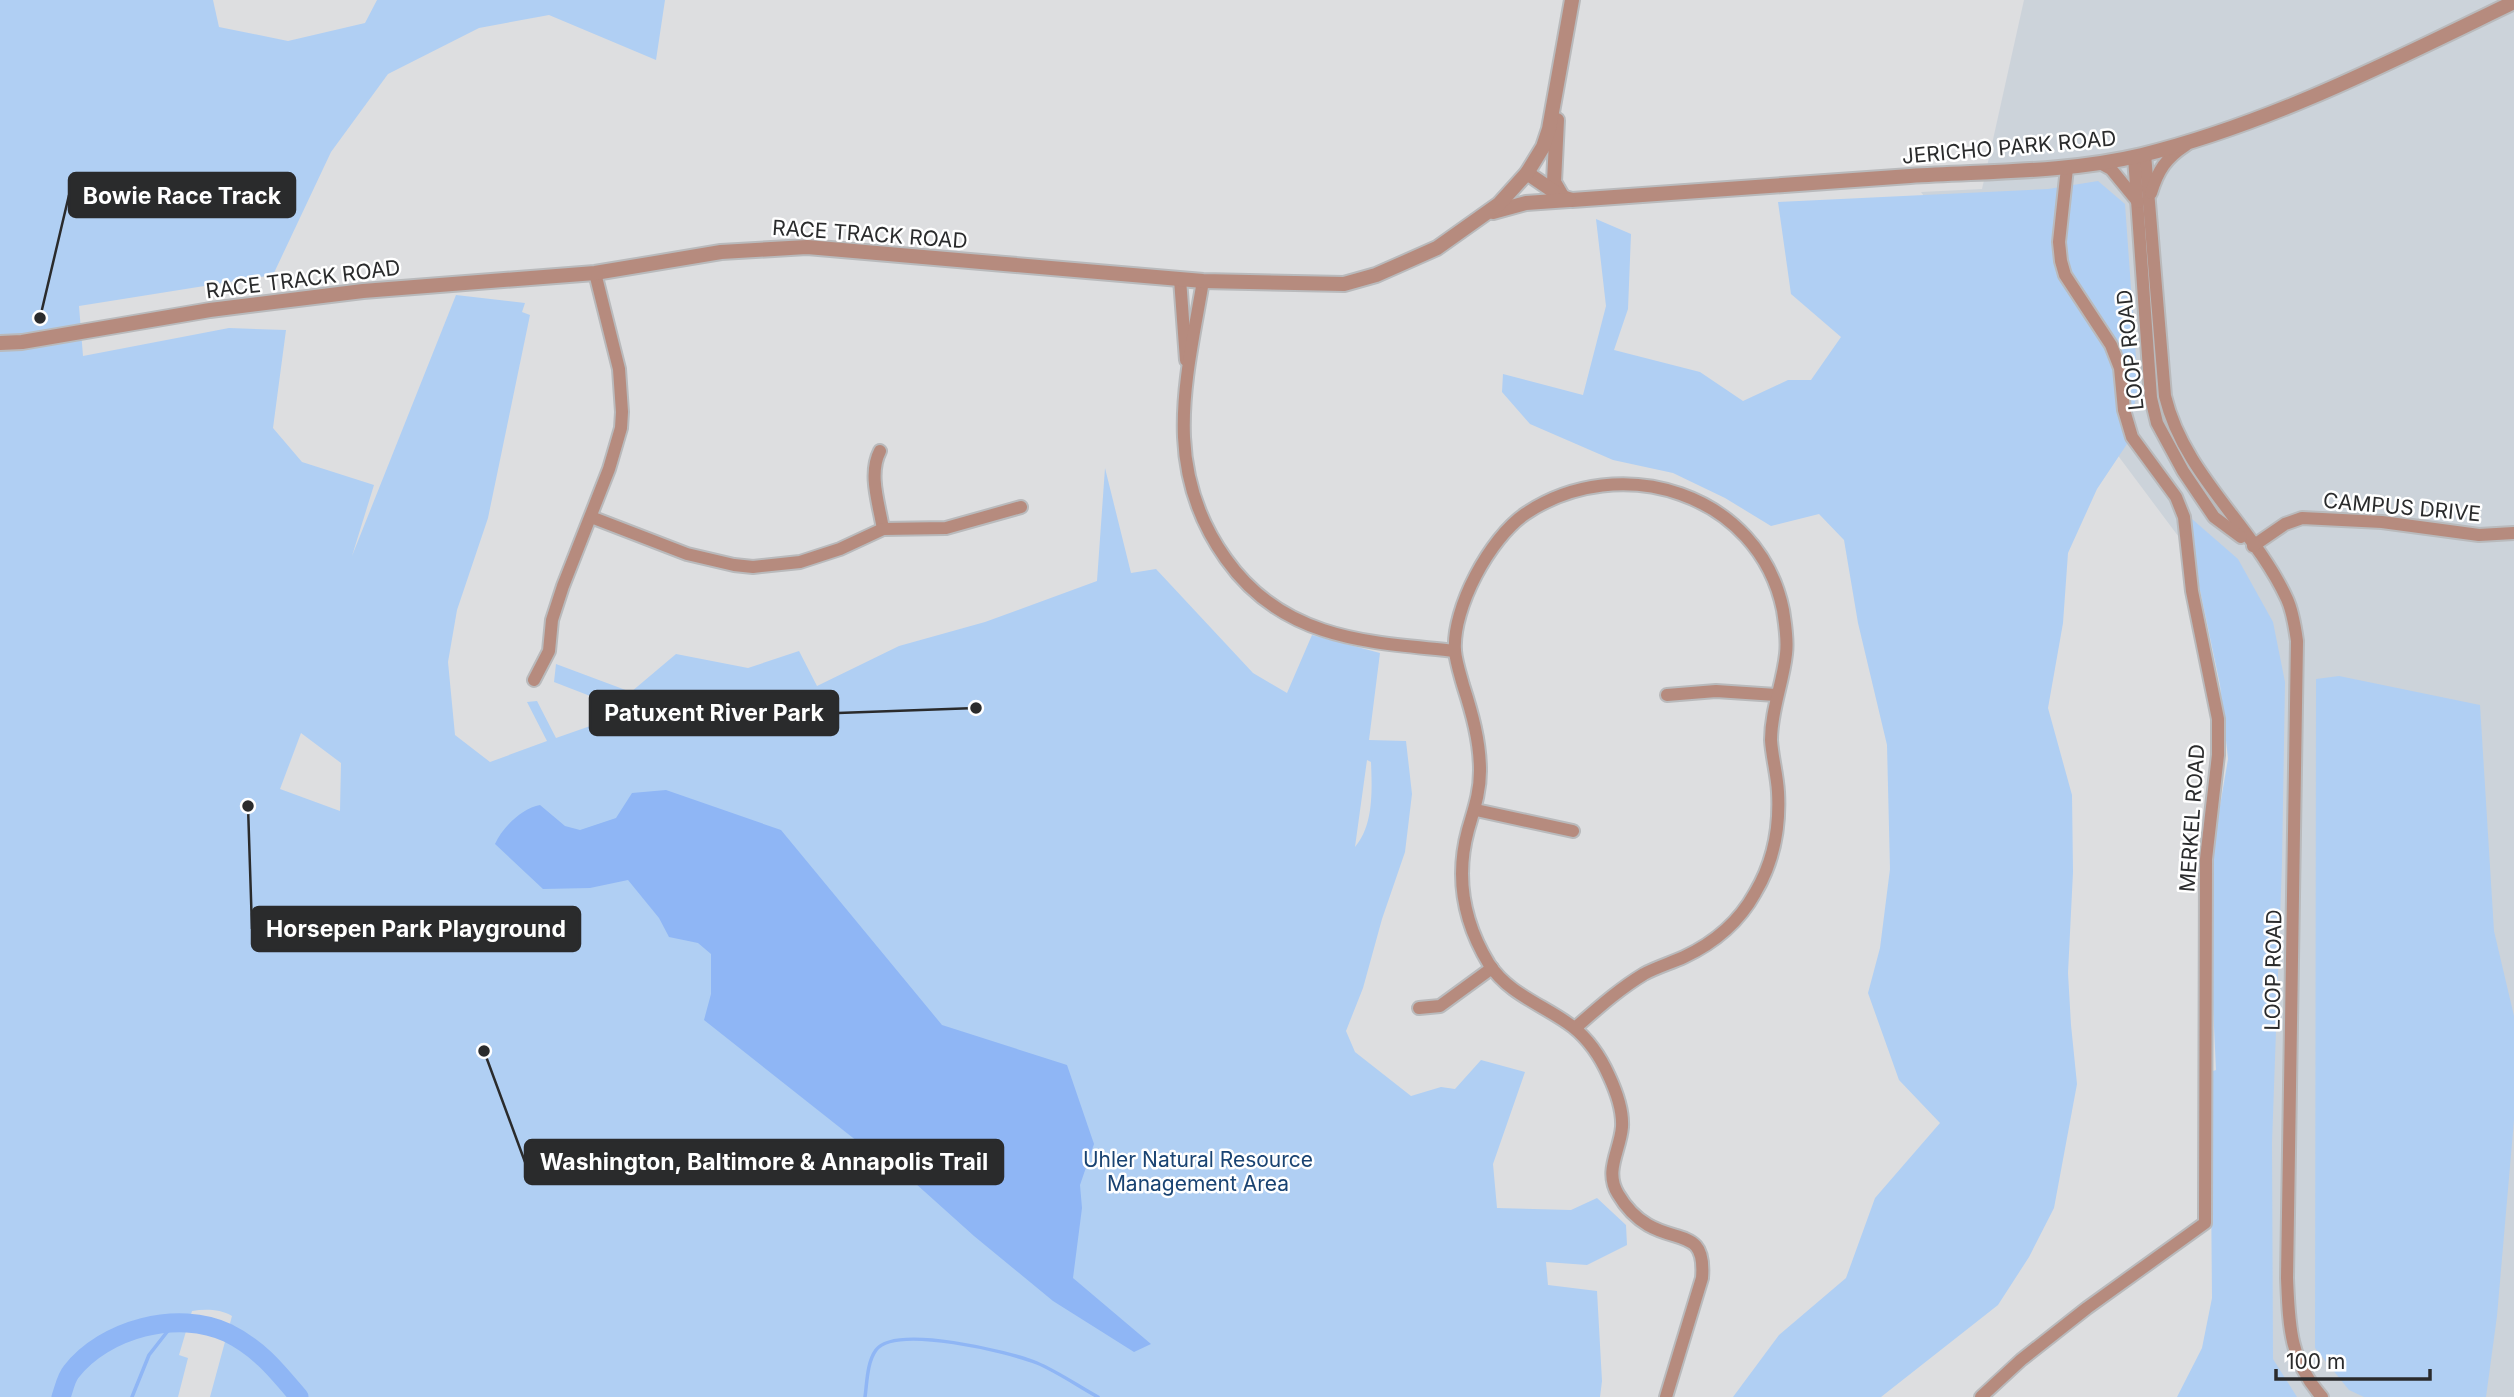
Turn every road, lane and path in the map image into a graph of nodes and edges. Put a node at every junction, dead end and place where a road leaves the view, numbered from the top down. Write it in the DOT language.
graph roads {
  1 [pos="1572,0"];
  2 [pos="2514,2"];
  3 [pos="1554,100"];
  4 [pos="2195,139"];
  5 [pos="2139,155"];
  6 [pos="2100,163"];
  7 [pos="2067,168"];
  8 [pos="1527,173"];
  9 [pos="1567,198"];
  10 [pos="2143,201"];
  11 [pos="1479,219"];
  12 [pos="595,273"];
  13 [pos="1180,279"];
  14 [pos="1203,281"];
  15 [pos="0,343"];
  16 [pos="1188,374"];
  17 [pos="880,451"];
  18 [pos="1021,507"];
  19 [pos="591,517"];
  20 [pos="883,529"];
  21 [pos="2514,533"];
  22 [pos="2253,546"];
  23 [pos="1455,651"];
  24 [pos="534,680"];
  25 [pos="1667,695"];
  26 [pos="1776,695"];
  27 [pos="1476,810"];
  28 [pos="1573,831"];
  29 [pos="1492,968"];
  30 [pos="1419,1008"];
  31 [pos="1575,1028"];
  32 [pos="1666,1397"];
  33 [pos="1981,1397"];
  34 [pos="2322,1397"];
  1 -- 3 [label="street, RACE TRACK ROAD"];
  2 -- 4 [label="street, JERICHO PARK ROAD"];
  3 -- 8 [label="street, RACE TRACK ROAD"];
  3 -- 9 [label="street"];
  4 -- 5 [label="street, JERICHO PARK ROAD"];
  4 -- 10 [label="street"];
  5 -- 6 [label="street, JERICHO PARK ROAD"];
  5 -- 10 [label="street, LOOP ROAD"];
  6 -- 7 [label="street, JERICHO PARK ROAD"];
  6 -- 10 [label="street"];
  7 -- 9 [label="street, JERICHO PARK ROAD"];
  7 -- 33 [label="street, MERKEL ROAD"];
  8 -- 9 [label="street"];
  8 -- 11 [label="street, RACE TRACK ROAD"];
  9 -- 11 [label="street, JERICHO PARK ROAD"];
  10 -- 22 [label="street, LOOP ROAD"];
  11 -- 14 [label="street, RACE TRACK ROAD"];
  12 -- 13 [label="street, RACE TRACK ROAD"];
  12 -- 15 [label="street, RACE TRACK ROAD"];
  12 -- 19 [label="street"];
  13 -- 14 [label="street, RACE TRACK ROAD"];
  13 -- 16 [label="street"];
  14 -- 16 [label="street"];
  16 -- 23 [label="street"];
  17 -- 20 [label="street"];
  18 -- 20 [label="street"];
  19 -- 20 [label="street"];
  19 -- 24 [label="street"];
  21 -- 22 [label="street, CAMPUS DRIVE"];
  22 -- 34 [label="street, LOOP ROAD"];
  23 -- 26 [label="street"];
  23 -- 27 [label="street"];
  25 -- 26 [label="street"];
  26 -- 31 [label="street"];
  27 -- 28 [label="street"];
  27 -- 29 [label="street"];
  29 -- 30 [label="street"];
  29 -- 31 [label="street"];
  31 -- 32 [label="street"];
}
